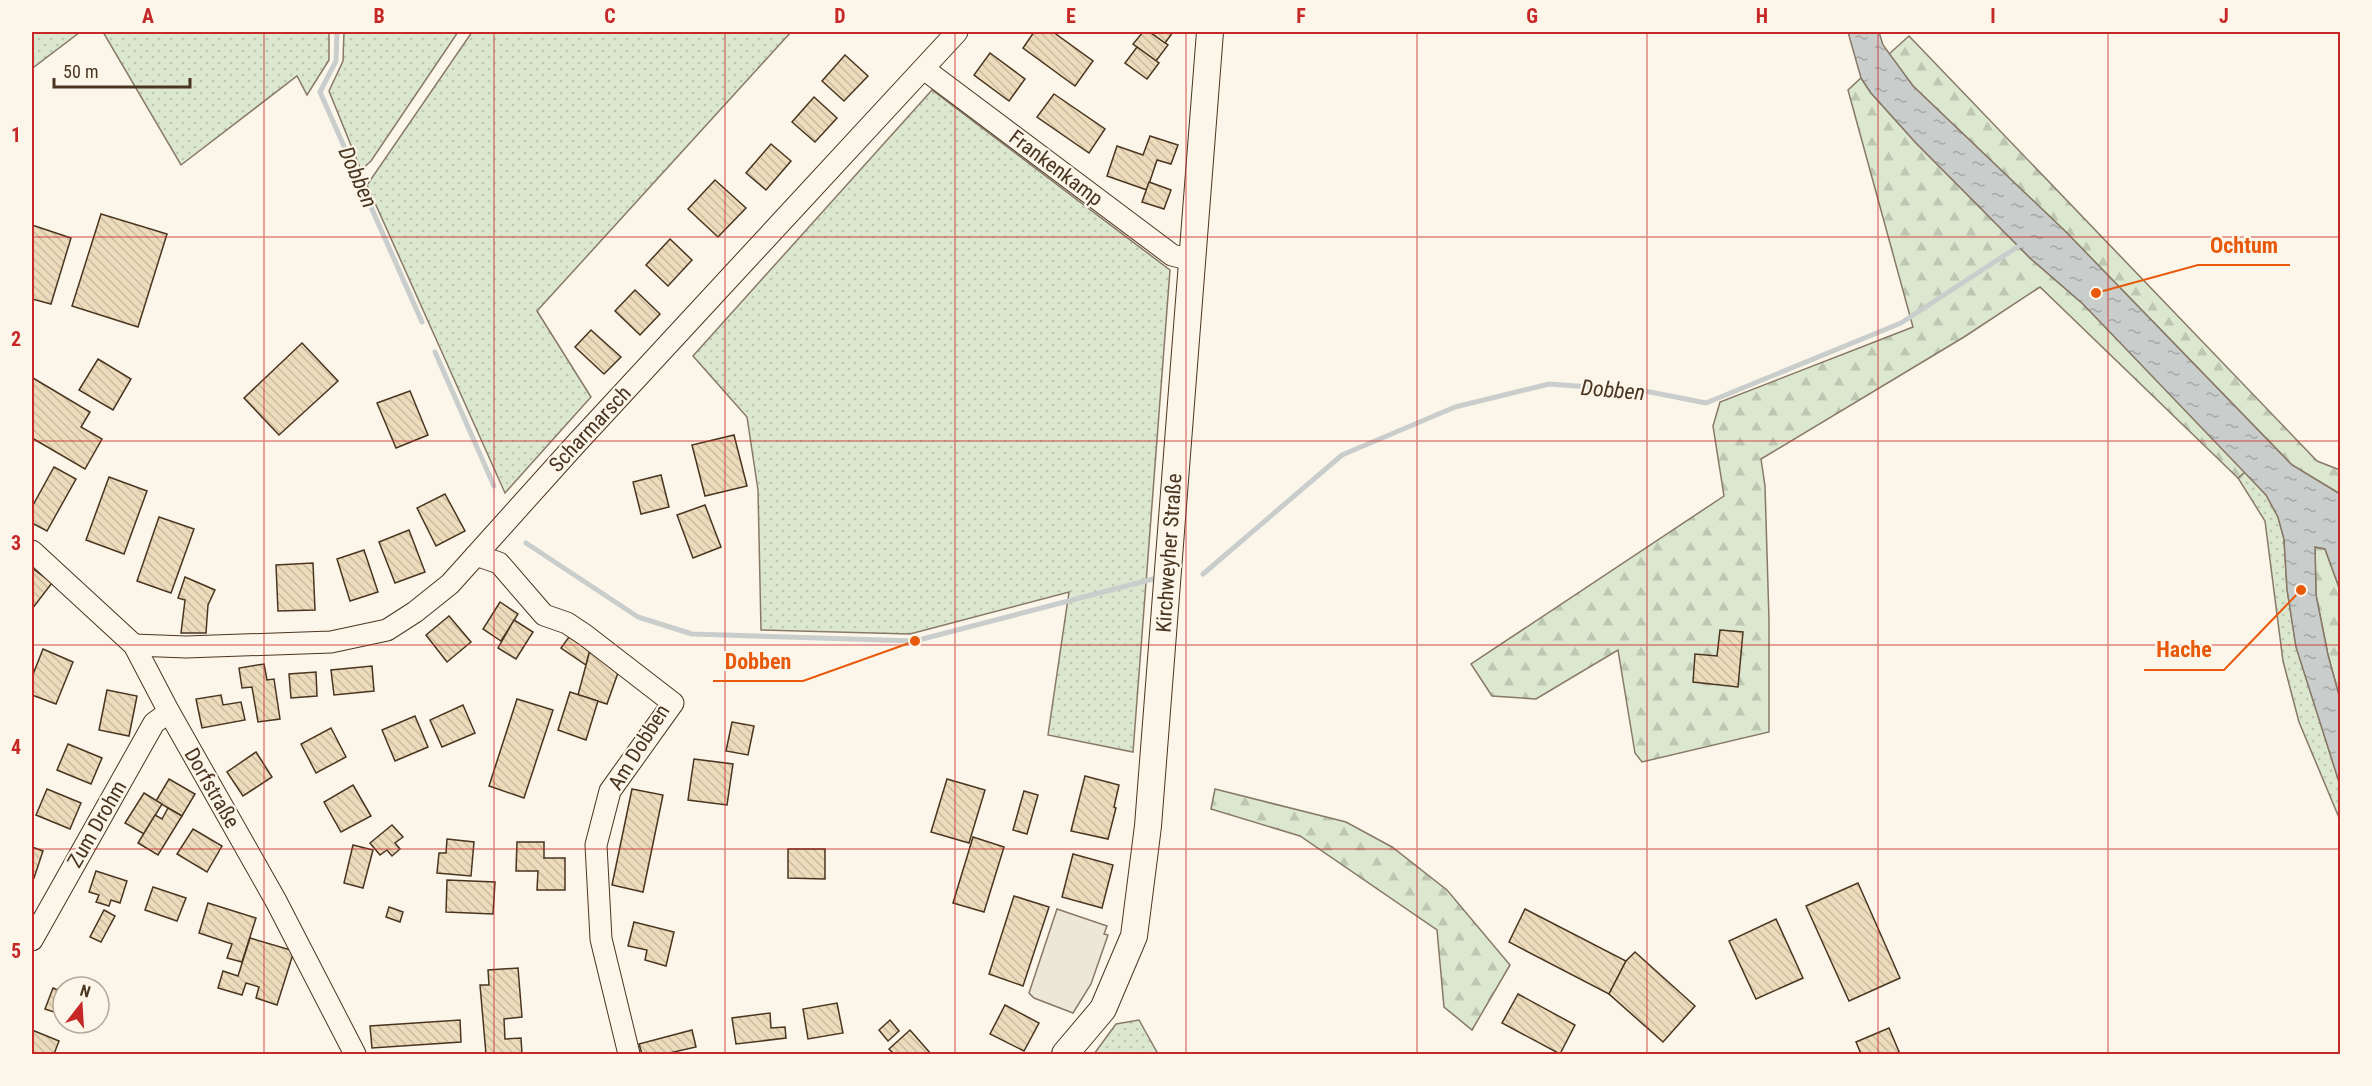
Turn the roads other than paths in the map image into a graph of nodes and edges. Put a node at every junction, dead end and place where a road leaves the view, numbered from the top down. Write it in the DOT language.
graph roads {
  1 [pos="957,32"];
  2 [pos="1210,32"];
  3 [pos="924,69"];
  4 [pos="1191,260"];
  5 [pos="32,551"];
  6 [pos="476,555"];
  7 [pos="134,645"];
  8 [pos="169,712"];
  9 [pos="33,934"];
  10 [pos="355,1054"];
  11 [pos="629,1054"];
  12 [pos="1065,1054"];
  1 -- 3 [label="street, Scharmarsch"];
  2 -- 4 [label="main road, Kirchweyher Straße"];
  3 -- 4 [label="street, Frankenkamp"];
  3 -- 6 [label="street, Scharmarsch"];
  4 -- 12 [label="main road, Kirchweyher Straße"];
  5 -- 7 [label="street, Dorfstraße"];
  6 -- 7 [label="street, Scharmarsch"];
  6 -- 11 [label="street, Am Dobben"];
  7 -- 8 [label="street, Dorfstraße"];
  8 -- 9 [label="street, Zum Drohm"];
  8 -- 10 [label="street, Dorfstraße"];
}
